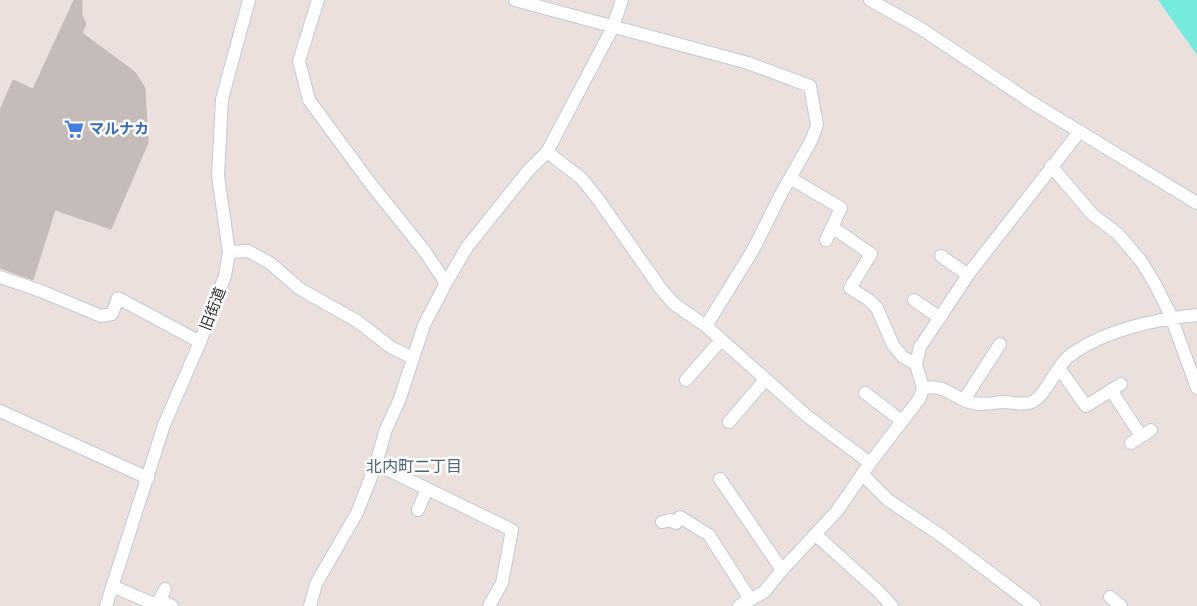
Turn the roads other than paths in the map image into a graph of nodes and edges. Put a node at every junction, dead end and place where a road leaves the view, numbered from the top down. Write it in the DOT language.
graph roads {
  1 [pos="249,0"];
  2 [pos="318,0"];
  3 [pos="515,0"];
  4 [pos="622,0"];
  5 [pos="870,0"];
  6 [pos="613,28"];
  7 [pos="1080,131"];
  8 [pos="547,152"];
  9 [pos="1051,166"];
  10 [pos="790,178"];
  11 [pos="1197,203"];
  12 [pos="832,227"];
  13 [pos="826,240"];
  14 [pos="229,252"];
  15 [pos="941,256"];
  16 [pos="968,275"];
  17 [pos="0,277"];
  18 [pos="446,283"];
  19 [pos="914,300"];
  20 [pos="1197,314"];
  21 [pos="1171,317"];
  22 [pos="940,318"];
  23 [pos="706,326"];
  24 [pos="721,340"];
  25 [pos="200,342"];
  26 [pos="1000,344"];
  27 [pos="413,358"];
  28 [pos="916,364"];
  29 [pos="1059,368"];
  30 [pos="686,380"];
  31 [pos="766,380"];
  32 [pos="923,388"];
  33 [pos="1197,388"];
  34 [pos="865,393"];
  35 [pos="964,400"];
  36 [pos="0,411"];
  37 [pos="902,421"];
  38 [pos="729,422"];
  39 [pos="1141,436"];
  40 [pos="870,463"];
  41 [pos="376,464"];
  42 [pos="862,474"];
  43 [pos="148,478"];
  44 [pos="720,479"];
  45 [pos="427,488"];
  46 [pos="418,510"];
  47 [pos="662,522"];
  48 [pos="816,535"];
  49 [pos="782,570"];
  50 [pos="112,586"];
  51 [pos="1110,597"];
  52 [pos="166,598"];
  53 [pos="750,599"];
  54 [pos="1017,601"];
  55 [pos="106,606"];
  56 [pos="310,606"];
  57 [pos="489,606"];
  58 [pos="739,606"];
  59 [pos="892,606"];
  60 [pos="1034,606"];
  61 [pos="1121,606"];
  1 -- 14 [label="street, 旧街道"];
  2 -- 18 [label="street"];
  3 -- 6 [label="street"];
  4 -- 6 [label="street"];
  5 -- 7 [label="street"];
  6 -- 8 [label="street"];
  6 -- 10 [label="street"];
  7 -- 9 [label="street"];
  7 -- 11 [label="street"];
  8 -- 18 [label="street"];
  8 -- 23 [label="street"];
  9 -- 16 [label="street"];
  9 -- 21 [label="street"];
  10 -- 12 [label="street"];
  10 -- 23 [label="street"];
  12 -- 13 [label="street"];
  12 -- 28 [label="street"];
  14 -- 25 [label="street, 旧街道"];
  14 -- 27 [label="street"];
  15 -- 16 [label="street"];
  16 -- 22 [label="street"];
  17 -- 25 [label="street"];
  18 -- 27 [label="street"];
  19 -- 22 [label="street"];
  20 -- 21 [label="street"];
  21 -- 29 [label="street"];
  21 -- 33 [label="street"];
  22 -- 28 [label="street"];
  23 -- 24 [label="street"];
  24 -- 30 [label="street"];
  24 -- 31 [label="street"];
  25 -- 43 [label="street, 旧街道"];
  26 -- 35 [label="street"];
  27 -- 41 [label="street"];
  28 -- 32 [label="street"];
  29 -- 35 [label="street"];
  29 -- 39 [label="street"];
  31 -- 38 [label="street"];
  31 -- 40 [label="street"];
  32 -- 35 [label="street"];
  32 -- 37 [label="street"];
  34 -- 37 [label="street"];
  36 -- 43 [label="street"];
  37 -- 40 [label="street"];
  40 -- 42 [label="street"];
  41 -- 45 [label="street"];
  41 -- 56 [label="street"];
  42 -- 48 [label="street"];
  42 -- 54 [label="street"];
  43 -- 50 [label="street, 旧街道"];
  44 -- 49 [label="street"];
  45 -- 46 [label="street"];
  45 -- 57 [label="street"];
  47 -- 53 [label="street"];
  48 -- 49 [label="street"];
  48 -- 59 [label="street"];
  49 -- 53 [label="street"];
  50 -- 52 [label="street"];
  50 -- 55 [label="street, 旧街道"];
  51 -- 61 [label="street"];
  53 -- 58 [label="street"];
  54 -- 60 [label="street"];
}
